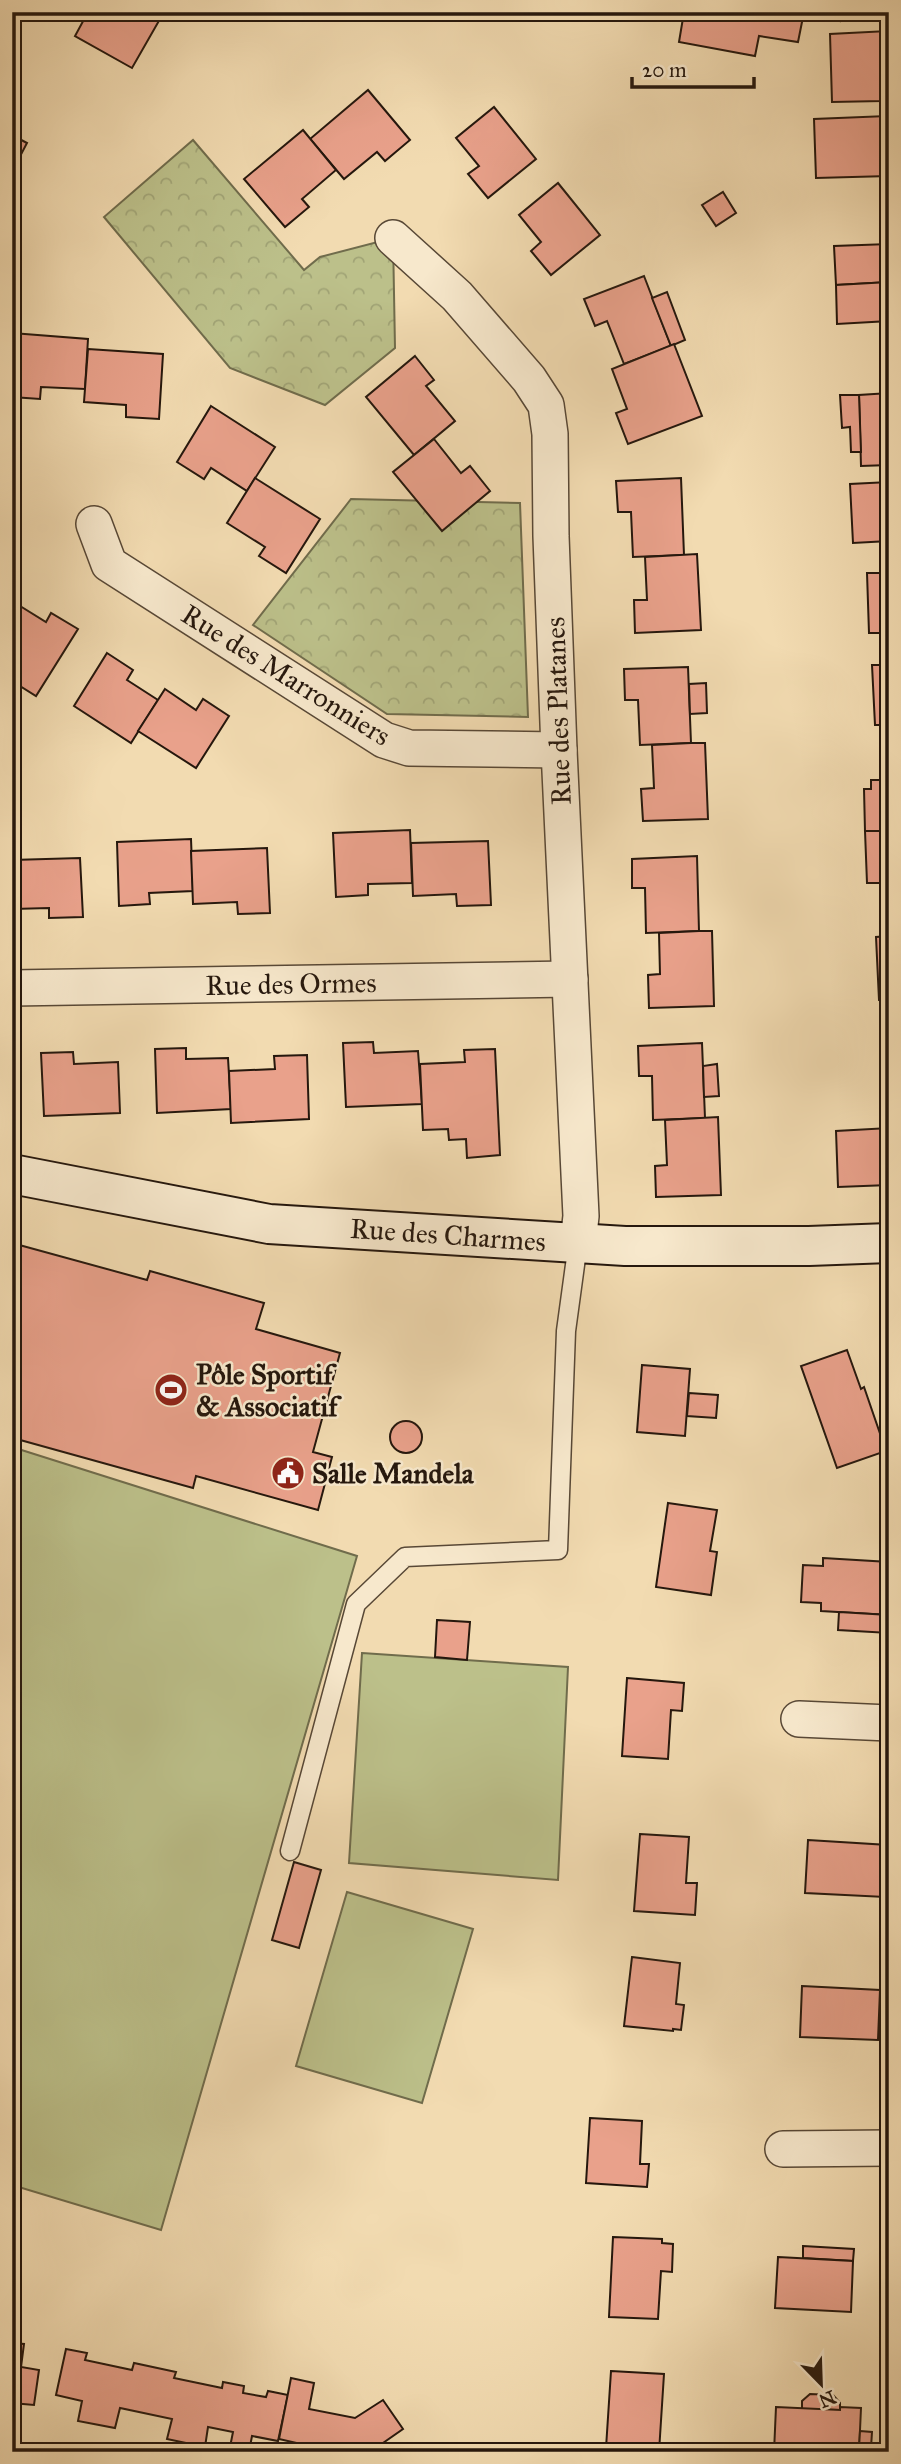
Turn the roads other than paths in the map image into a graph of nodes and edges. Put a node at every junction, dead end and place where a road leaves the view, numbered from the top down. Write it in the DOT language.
graph roads {
  1 [pos="393,238"];
  2 [pos="93,524"];
  3 [pos="559,750"];
  4 [pos="570,979"];
  5 [pos="12,988"];
  6 [pos="12,1174"];
  7 [pos="578,1243"];
  8 [pos="889,1243"];
  9 [pos="799,1718"];
  10 [pos="889,1723"];
  11 [pos="290,1852"];
  12 [pos="889,2148"];
  13 [pos="783,2149"];
  1 -- 3 [label="street, Rue des Platanes"];
  2 -- 3 [label="street, Rue des Marronniers"];
  3 -- 4 [label="street, Rue des Platanes"];
  4 -- 5 [label="street, Rue des Ormes"];
  4 -- 7 [label="street, Rue des Platanes"];
  6 -- 7 [label="street, Rue des Charmes"];
  7 -- 8 [label="street, Rue des Charmes"];
  7 -- 11 [label="lane"];
  9 -- 10 [label="street"];
  12 -- 13 [label="street"];
}
